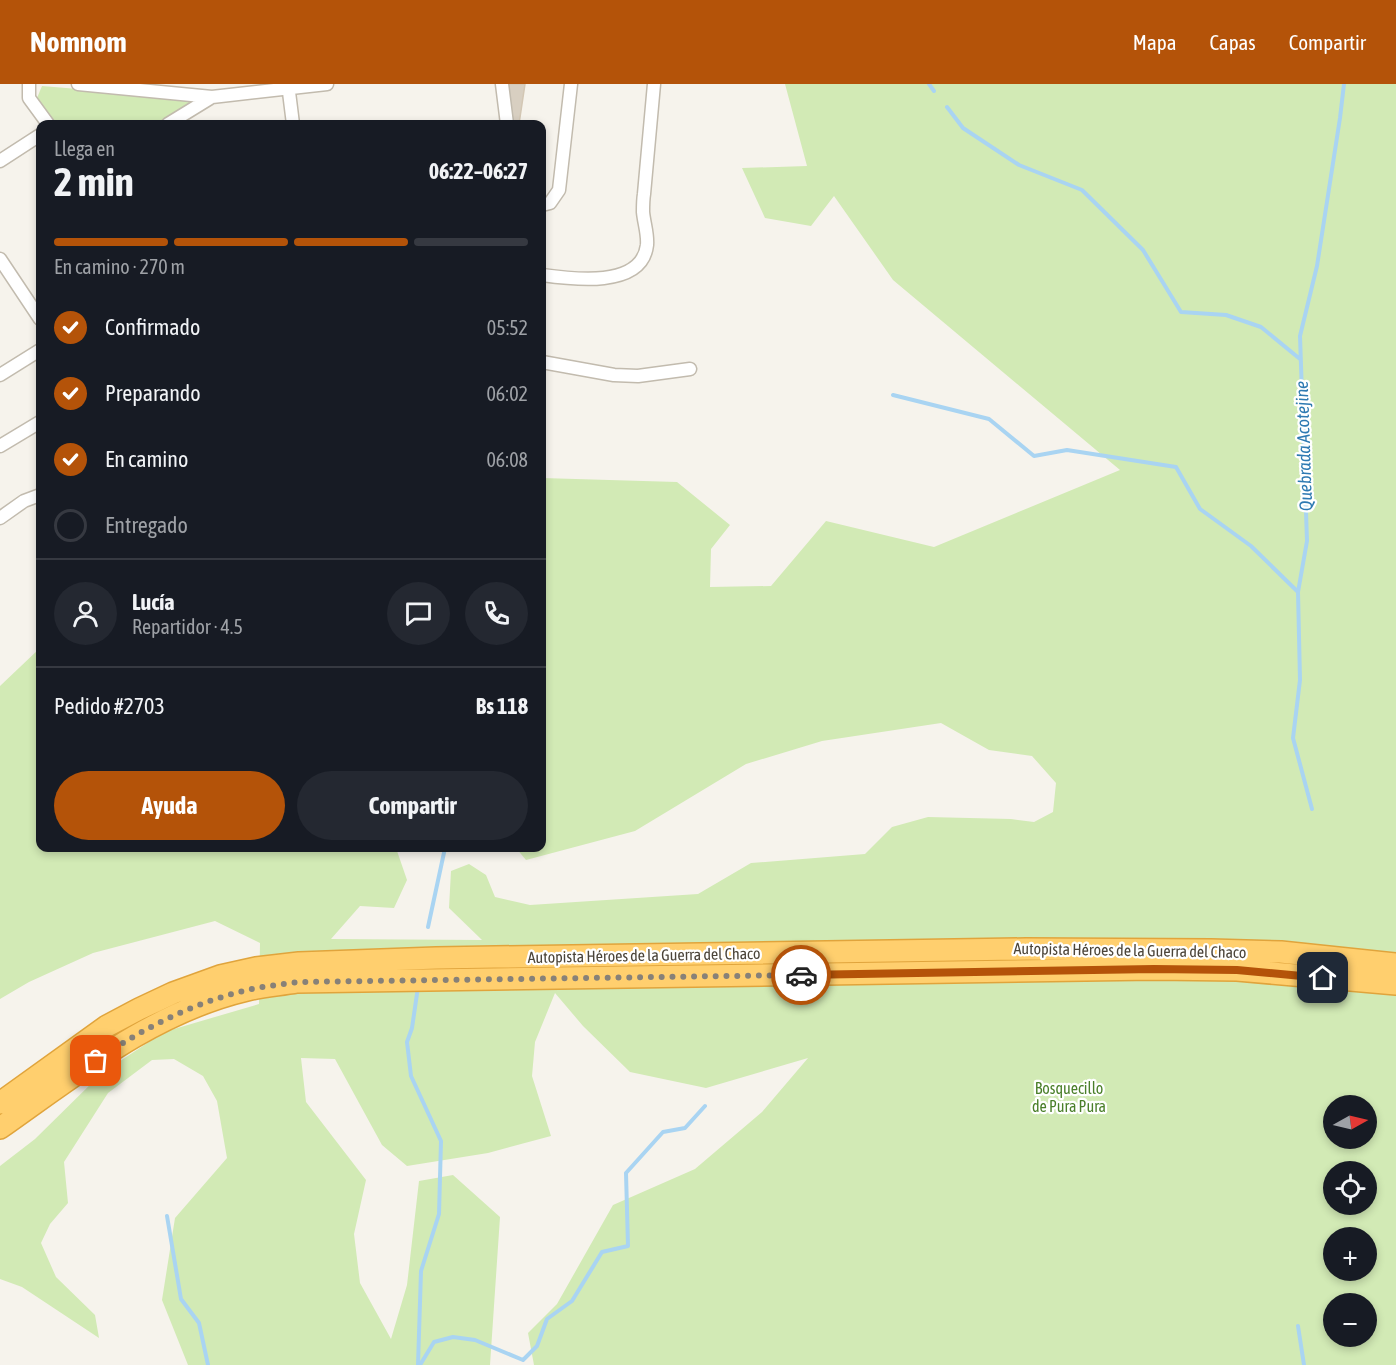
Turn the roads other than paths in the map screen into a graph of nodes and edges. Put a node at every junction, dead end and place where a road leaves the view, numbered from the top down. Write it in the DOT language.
graph roads {
  1 [pos="29,84"];
  2 [pos="78,84"];
  3 [pos="327,84"];
  4 [pos="502,84"];
  5 [pos="571,84"];
  6 [pos="654,84"];
  7 [pos="288,86"];
  8 [pos="212,97"];
  9 [pos="45,120"];
  10 [pos="175,120"];
  11 [pos="292,120"];
  12 [pos="506,120"];
  13 [pos="36,138"];
  14 [pos="0,161"];
  15 [pos="546,204"];
  16 [pos="0,260"];
  17 [pos="546,276"];
  18 [pos="36,313"];
  19 [pos="36,352"];
  20 [pos="546,363"];
  21 [pos="690,369"];
  22 [pos="0,375"];
  23 [pos="36,425"];
  24 [pos="0,446"];
  25 [pos="36,496"];
  26 [pos="0,518"];
  27 [pos="1396,964"];
  28 [pos="1396,984"];
  29 [pos="0,1103"];
  30 [pos="0,1128"];
  1 -- 9 [label="street"];
  2 -- 8 [label="street"];
  3 -- 7 [label="street"];
  4 -- 12 [label="street"];
  5 -- 15 [label="street"];
  6 -- 17 [label="street"];
  7 -- 8 [label="street"];
  7 -- 11 [label="street"];
  8 -- 10 [label="street"];
  13 -- 14 [label="street"];
  16 -- 18 [label="street"];
  19 -- 22 [label="street"];
  20 -- 21 [label="street"];
  23 -- 24 [label="street"];
  25 -- 26 [label="street"];
  27 -- 29 [label="highway, Autopista Héroes de la Guerra del Chaco"];
  28 -- 30 [label="highway, Autopista Héroes de la Guerra del Chaco"];
}
